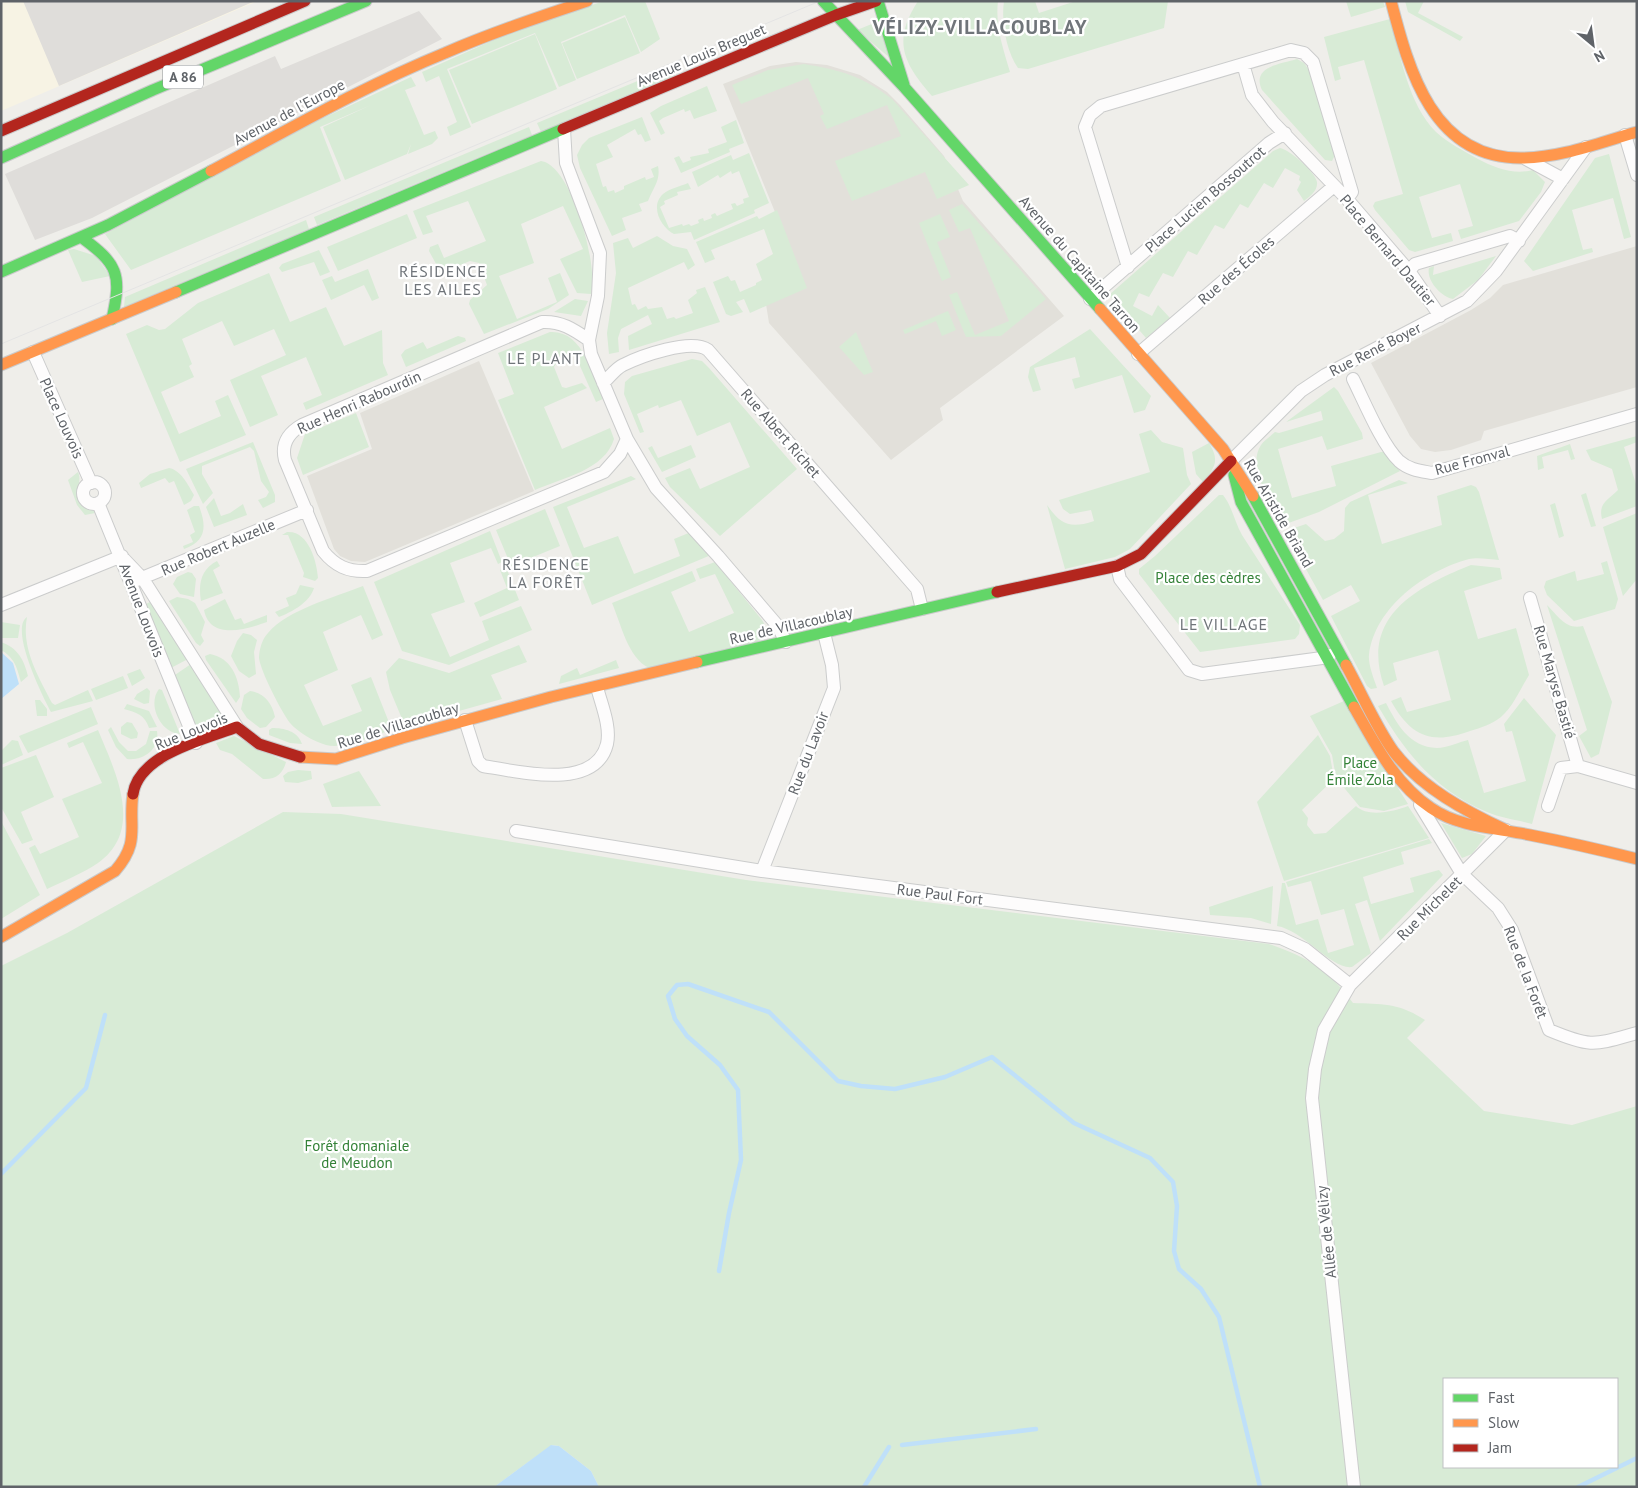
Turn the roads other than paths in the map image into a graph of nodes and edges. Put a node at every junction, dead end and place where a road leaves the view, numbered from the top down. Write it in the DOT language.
graph roads {
  1 [pos="304,1"];
  2 [pos="366,1"];
  3 [pos="587,1"];
  4 [pos="823,1"];
  5 [pos="877,1"];
  6 [pos="1391,1"];
  7 [pos="836,15"];
  8 [pos="1243,64"];
  9 [pos="905,88"];
  10 [pos="564,129"];
  11 [pos="1,131"];
  12 [pos="1285,133"];
  13 [pos="1631,133"];
  14 [pos="1586,147"];
  15 [pos="1,158"];
  16 [pos="1524,158"];
  17 [pos="1637,175"];
  18 [pos="1563,179"];
  19 [pos="1334,186"];
  20 [pos="1347,199"];
  21 [pos="81,238"];
  22 [pos="1519,241"];
  23 [pos="1128,267"];
  24 [pos="1409,271"];
  25 [pos="1,272"];
  26 [pos="1090,299"];
  27 [pos="1440,316"];
  28 [pos="112,318"];
  29 [pos="589,340"];
  30 [pos="33,352"];
  31 [pos="1138,354"];
  32 [pos="1,365"];
  33 [pos="1352,379"];
  34 [pos="603,383"];
  35 [pos="1637,414"];
  36 [pos="627,439"];
  37 [pos="1231,461"];
  38 [pos="307,510"];
  39 [pos="122,556"];
  40 [pos="1117,566"];
  41 [pos="143,579"];
  42 [pos="129,582"];
  43 [pos="1530,598"];
  44 [pos="1,604"];
  45 [pos="922,609"];
  46 [pos="824,632"];
  47 [pos="786,642"];
  48 [pos="1339,650"];
  49 [pos="1326,658"];
  50 [pos="597,687"];
  51 [pos="465,720"];
  52 [pos="237,727"];
  53 [pos="196,744"];
  54 [pos="323,760"];
  55 [pos="1578,766"];
  56 [pos="1637,783"];
  57 [pos="1412,793"];
  58 [pos="1548,806"];
  59 [pos="1506,830"];
  60 [pos="516,832"];
  61 [pos="1637,859"];
  62 [pos="762,871"];
  63 [pos="1462,874"];
  64 [pos="1,937"];
  65 [pos="1350,985"];
  66 [pos="1637,1033"];
  67 [pos="1354,1487"];
  1 -- 11 [label="main road, A 86"];
  2 -- 15 [label="main road, A 86"];
  3 -- 21 [label="main road, Avenue de l'Europe"];
  4 -- 7 [label="main road, Avenue du Capitaine Tarron"];
  5 -- 7 [label="main road, Avenue Louis Breguet"];
  5 -- 9 [label="main road, Avenue du Capitaine Tarron"];
  6 -- 16 [label="main road"];
  7 -- 9 [label="main road, Avenue du Capitaine Tarron"];
  7 -- 10 [label="main road, Avenue Louis Breguet"];
  8 -- 12 [label="street"];
  8 -- 20 [label="street, Place Lucien Bossoutrot"];
  8 -- 23 [label="street, Place Lucien Bossoutrot"];
  9 -- 26 [label="main road, Avenue du Capitaine Tarron"];
  10 -- 28 [label="main road, Avenue Louis Breguet"];
  10 -- 29 [label="street"];
  12 -- 19 [label="street"];
  12 -- 23 [label="street, Place Lucien Bossoutrot"];
  13 -- 14 [label="main road"];
  13 -- 17 [label="street"];
  14 -- 16 [label="main road"];
  14 -- 18 [label="street, Rue René Boyer"];
  16 -- 18 [label="street"];
  18 -- 22 [label="street, Rue René Boyer"];
  19 -- 20 [label="street, Place Bernard Dautier"];
  19 -- 31 [label="street, Rue des Écoles"];
  20 -- 24 [label="street, Place Bernard Dautier"];
  21 -- 25 [label="main road, Avenue de l'Europe"];
  21 -- 28 [label="main road"];
  22 -- 24 [label="street"];
  22 -- 27 [label="street, Rue René Boyer"];
  23 -- 26 [label="street, Place Lucien Bossoutrot"];
  24 -- 27 [label="street, Place Bernard Dautier"];
  26 -- 31 [label="main road, Avenue du Capitaine Tarron"];
  27 -- 37 [label="street, Rue René Boyer"];
  28 -- 30 [label="main road"];
  29 -- 34 [label="street"];
  29 -- 38 [label="street, Rue Henri Rabourdin"];
  30 -- 32 [label="main road"];
  30 -- 39 [label="street, Place Louvois"];
  31 -- 37 [label="main road, Avenue du Capitaine Tarron"];
  33 -- 35 [label="street, Rue Fronval"];
  34 -- 36 [label="street"];
  34 -- 45 [label="street, Rue Albert Richet"];
  36 -- 38 [label="street, Rue Henri Rabourdin"];
  36 -- 47 [label="street"];
  37 -- 40 [label="main road, Rue de Villacoublay"];
  37 -- 48 [label="main road, Rue Aristide Briand"];
  37 -- 49 [label="main road, Rue Aristide Briand"];
  38 -- 41 [label="street, Rue Robert Auzelle"];
  39 -- 41 [label="street, Avenue Louvois"];
  39 -- 42 [label="street, Avenue Louvois"];
  39 -- 44 [label="street"];
  40 -- 45 [label="main road, Rue de Villacoublay"];
  40 -- 49 [label="street"];
  41 -- 42 [label="street, Rue Robert Auzelle"];
  41 -- 52 [label="street, Avenue Louvois"];
  42 -- 53 [label="street, Avenue Louvois"];
  43 -- 55 [label="street, Rue Maryse Bastié"];
  45 -- 46 [label="main road, Rue de Villacoublay"];
  46 -- 47 [label="main road, Rue de Villacoublay"];
  46 -- 62 [label="street, Rue du Lavoir"];
  47 -- 50 [label="main road, Rue de Villacoublay"];
  48 -- 49 [label="street"];
  48 -- 59 [label="main road, Rue Aristide Briand"];
  49 -- 57 [label="main road, Rue Aristide Briand"];
  50 -- 51 [label="main road, Rue de Villacoublay"];
  50 -- 51 [label="street"];
  51 -- 54 [label="main road, Rue de Villacoublay"];
  52 -- 53 [label="main road, Rue Louvois"];
  52 -- 54 [label="main road, Rue Louvois"];
  53 -- 64 [label="main road, Rue Louvois"];
  55 -- 56 [label="street"];
  55 -- 58 [label="street"];
  57 -- 59 [label="main road, Rue Aristide Briand"];
  57 -- 63 [label="street, Rue de la Forêt"];
  59 -- 61 [label="main road, Rue Aristide Briand"];
  59 -- 63 [label="street, Rue Michelet"];
  60 -- 62 [label="street, Rue Paul Fort"];
  62 -- 65 [label="street, Rue Paul Fort"];
  63 -- 65 [label="street, Rue Michelet"];
  63 -- 66 [label="street, Rue de la Forêt"];
  65 -- 67 [label="street, Allée de Vélizy"];
}
